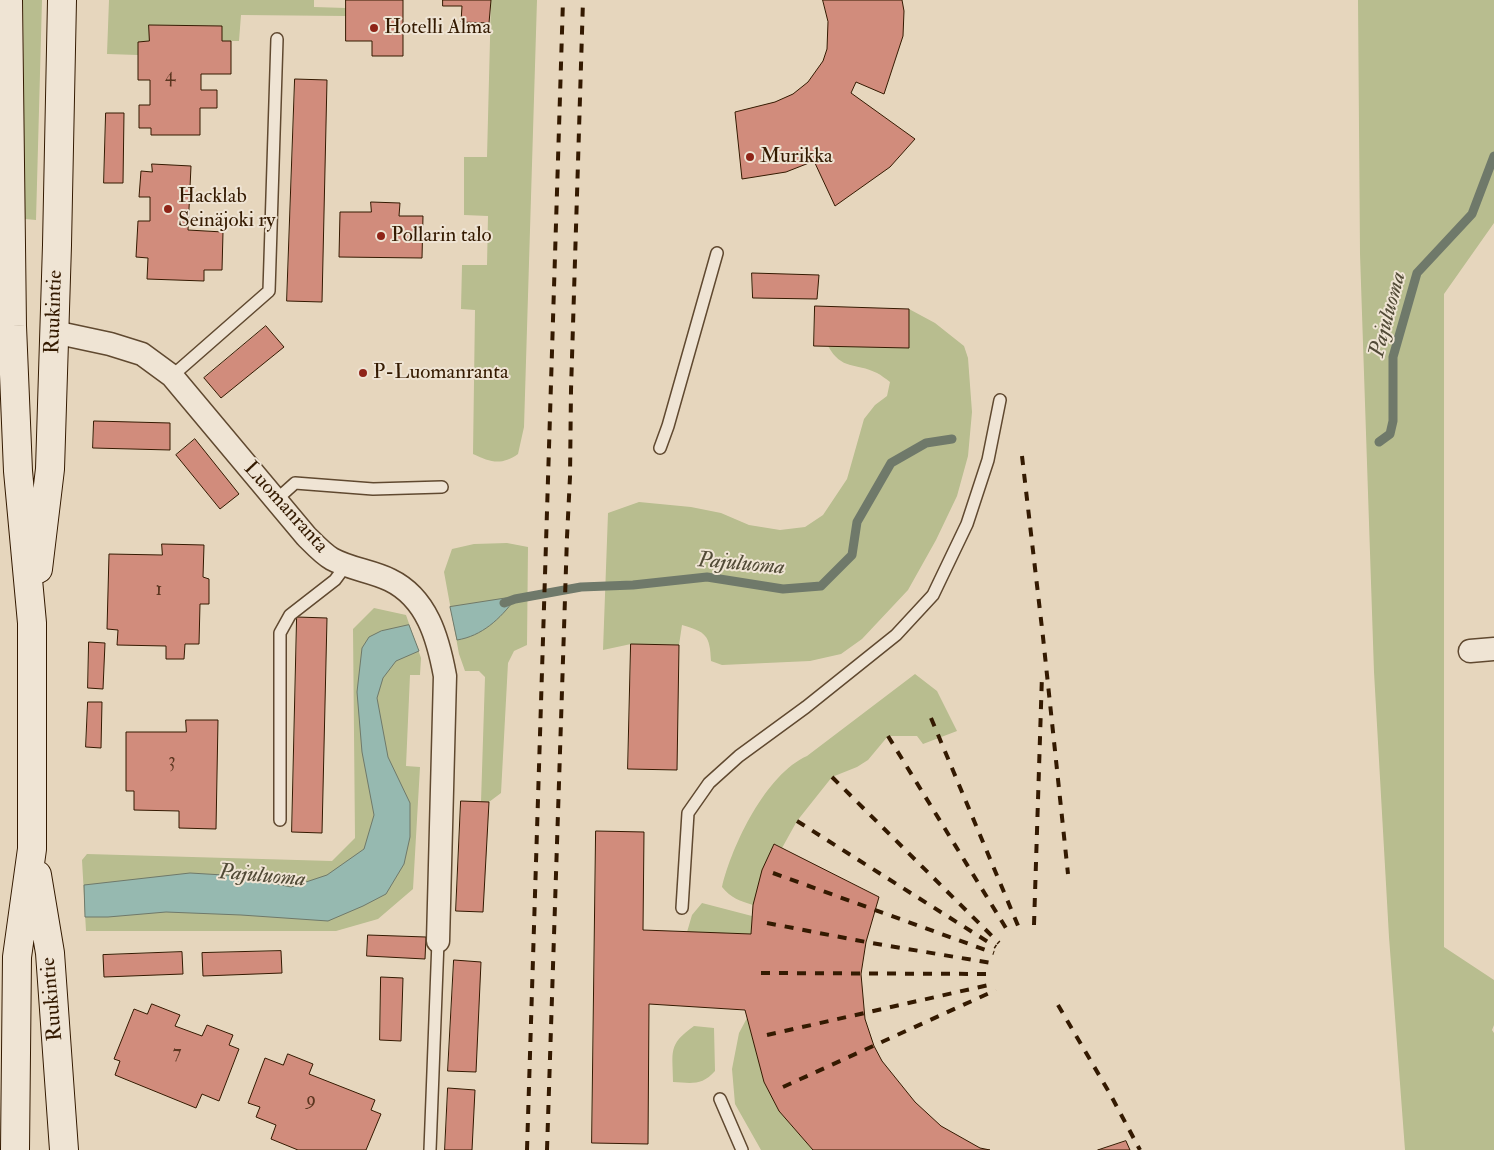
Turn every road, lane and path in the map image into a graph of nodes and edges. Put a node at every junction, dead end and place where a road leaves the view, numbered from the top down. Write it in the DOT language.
graph roads {
  1 [pos="8,0"];
  2 [pos="62,0"];
  3 [pos="277,39"];
  4 [pos="717,253"];
  5 [pos="6,325"];
  6 [pos="54,332"];
  7 [pos="172,376"];
  8 [pos="1000,400"];
  9 [pos="660,448"];
  10 [pos="442,487"];
  11 [pos="276,500"];
  12 [pos="346,565"];
  13 [pos="32,623"];
  14 [pos="1494,649"];
  15 [pos="1470,651"];
  16 [pos="280,820"];
  17 [pos="32,849"];
  18 [pos="682,908"];
  19 [pos="438,940"];
  20 [pos="720,1099"];
  21 [pos="15,1150"];
  22 [pos="64,1150"];
  23 [pos="430,1150"];
  24 [pos="742,1150"];
  1 -- 5 [label="main road, Ruukintie"];
  2 -- 6 [label="main road, Ruukintie"];
  3 -- 7 [label="lane"];
  4 -- 9 [label="lane"];
  5 -- 6 [label="main road"];
  5 -- 13 [label="main road, Ruukintie"];
  6 -- 7 [label="street, Luomanranta"];
  6 -- 13 [label="main road, Ruukintie"];
  7 -- 11 [label="street, Luomanranta"];
  8 -- 18 [label="lane"];
  10 -- 11 [label="lane"];
  11 -- 12 [label="street, Luomanranta"];
  12 -- 16 [label="lane"];
  12 -- 19 [label="street, Luomanranta"];
  13 -- 17 [label="main road, Ruukintie"];
  14 -- 15 [label="street"];
  17 -- 21 [label="main road, Ruukintie"];
  17 -- 22 [label="main road, Ruukintie"];
  19 -- 23 [label="lane"];
  20 -- 24 [label="lane"];
}
